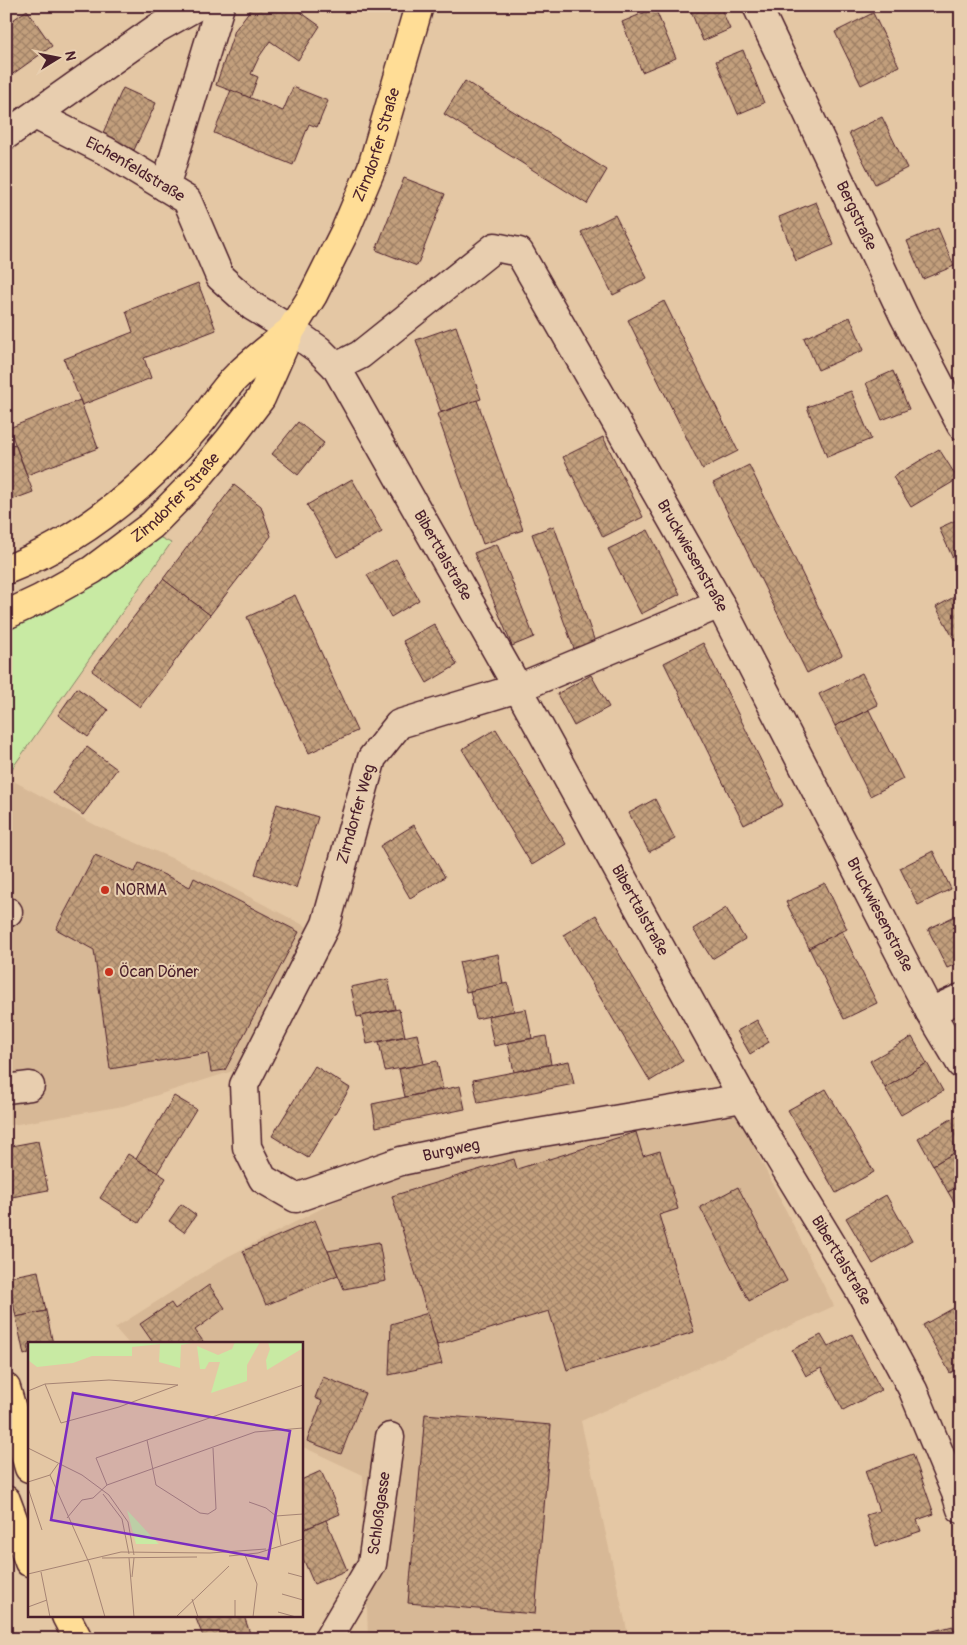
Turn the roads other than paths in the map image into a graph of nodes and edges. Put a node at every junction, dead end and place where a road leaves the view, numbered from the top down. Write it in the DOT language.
graph roads {
  1 [pos="197,6"];
  2 [pos="220,6"];
  3 [pos="419,6"];
  4 [pos="757,6"];
  5 [pos="35,115"];
  6 [pos="6,135"];
  7 [pos="165,187"];
  8 [pos="291,330"];
  9 [pos="336,367"];
  10 [pos="961,425"];
  11 [pos="6,570"];
  12 [pos="720,604"];
  13 [pos="6,615"];
  14 [pos="518,688"];
  15 [pos="961,998"];
  16 [pos="930,1012"];
  17 [pos="961,1064"];
  18 [pos="244,1085"];
  19 [pos="743,1098"];
  20 [pos="6,1388"];
  21 [pos="390,1437"];
  22 [pos="28,1465"];
  23 [pos="6,1500"];
  24 [pos="961,1509"];
  25 [pos="28,1559"];
  26 [pos="328,1639"];
  1 -- 5 [label="street"];
  2 -- 7 [label="street"];
  3 -- 8 [label="main road, Zirndorfer Straße"];
  4 -- 10 [label="street, Bergstraße"];
  5 -- 6 [label="street"];
  5 -- 7 [label="street, Eichenfeldstraße"];
  7 -- 8 [label="street, Eichenfeldstraße"];
  8 -- 9 [label="street, Biberttalstraße"];
  8 -- 11 [label="main road, Zirndorfer Straße"];
  8 -- 13 [label="main road, Zirndorfer Straße"];
  9 -- 12 [label="street, Bruckwiesenstraße"];
  9 -- 14 [label="street, Biberttalstraße"];
  12 -- 14 [label="street, Zirndorfer Weg"];
  12 -- 16 [label="street, Bruckwiesenstraße"];
  14 -- 18 [label="street, Zirndorfer Weg"];
  14 -- 19 [label="street, Biberttalstraße"];
  15 -- 16 [label="street"];
  16 -- 17 [label="street, Bruckwiesenstraße"];
  18 -- 19 [label="street, Burgweg"];
  19 -- 24 [label="street, Biberttalstraße"];
  20 -- 22 [label="main road"];
  21 -- 26 [label="street, Schloßgasse"];
  23 -- 25 [label="main road"];
}
